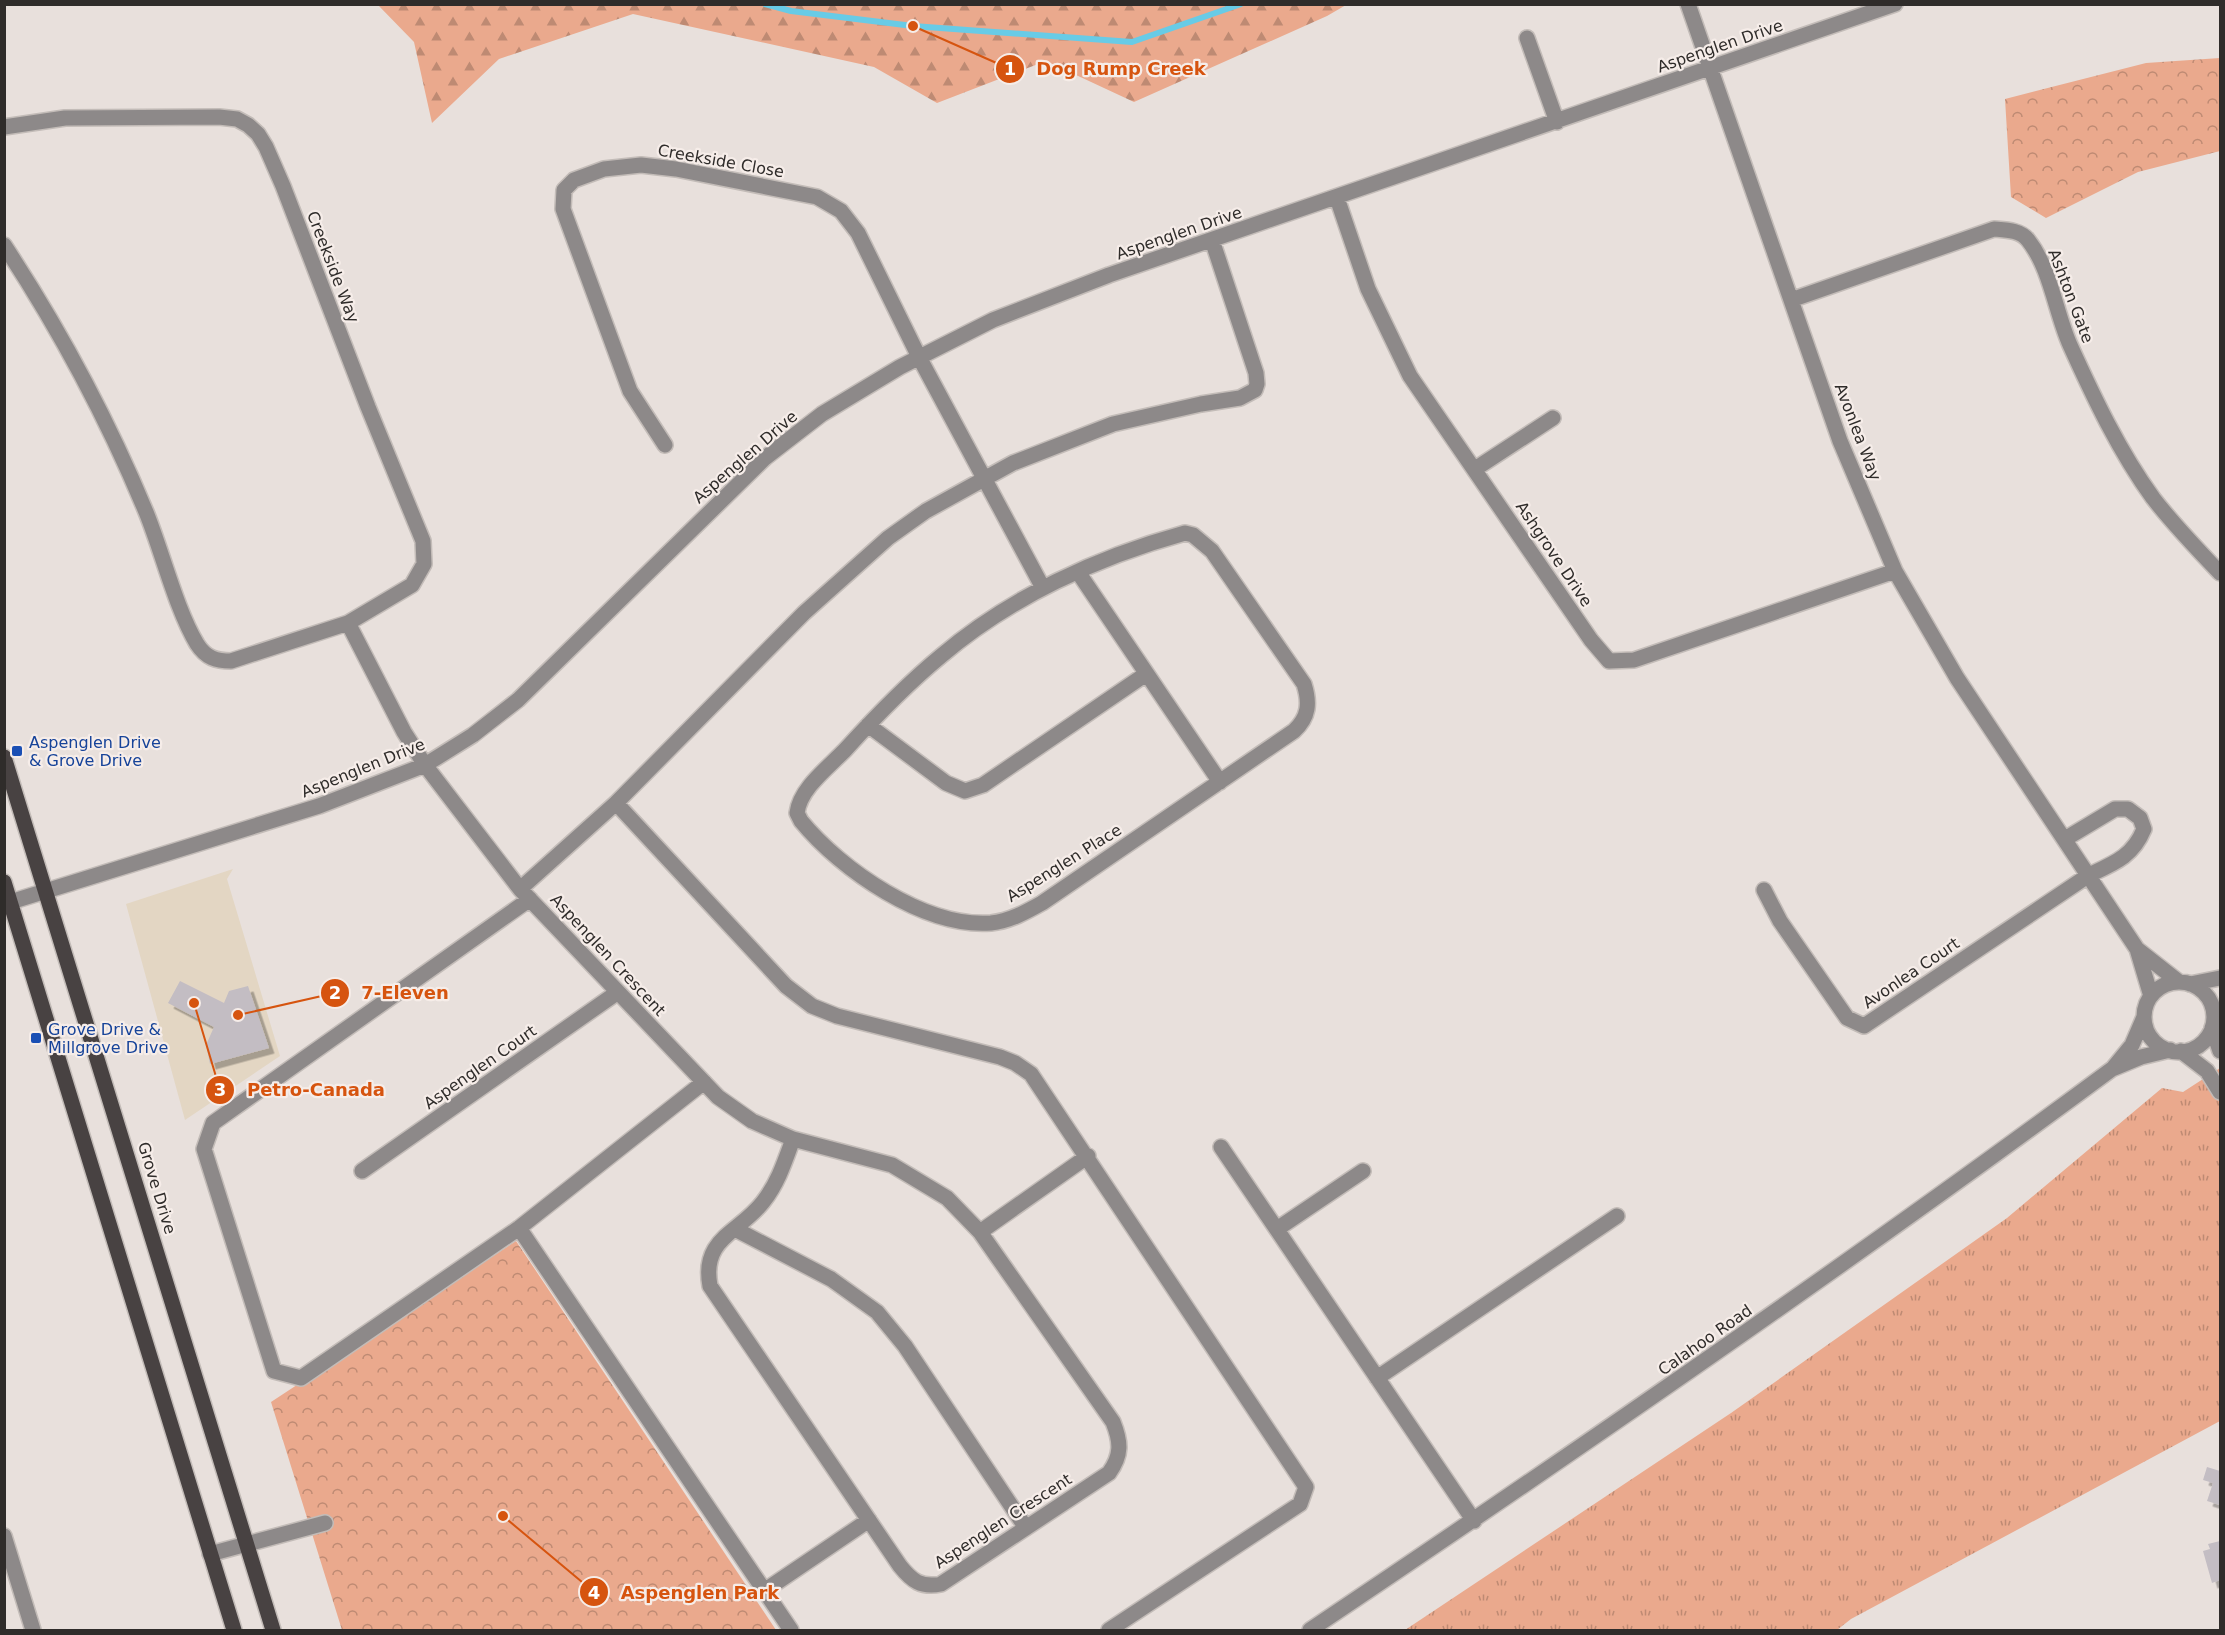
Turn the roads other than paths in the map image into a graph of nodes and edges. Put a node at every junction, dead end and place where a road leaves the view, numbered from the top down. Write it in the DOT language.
graph roads {
  1 [pos="1688,4"];
  2 [pos="1895,4"];
  3 [pos="1863,9"];
  4 [pos="1527,38"];
  5 [pos="1710,69"];
  6 [pos="1557,122"];
  7 [pos="4,128"];
  8 [pos="1337,198"];
  9 [pos="1212,240"];
  10 [pos="4,245"];
  11 [pos="1791,300"];
  12 [pos="919,357"];
  13 [pos="1553,418"];
  14 [pos="665,445"];
  15 [pos="1475,469"];
  16 [pos="984,477"];
  17 [pos="1895,571"];
  18 [pos="1078,572"];
  19 [pos="2220,573"];
  20 [pos="1043,588"];
  21 [pos="348,623"];
  22 [pos="1146,674"];
  23 [pos="868,726"];
  24 [pos="4,757"];
  25 [pos="425,765"];
  26 [pos="1220,782"];
  27 [pos="616,803"];
  28 [pos="2065,839"];
  29 [pos="2089,875"];
  30 [pos="4,882"];
  31 [pos="1764,890"];
  32 [pos="47,891"];
  33 [pos="525,894"];
  34 [pos="8,903"];
  35 [pos="2138,949"];
  36 [pos="2220,978"];
  37 [pos="2185,983"];
  38 [pos="618,992"];
  39 [pos="2151,996"];
  40 [pos="2220,998"];
  41 [pos="2144,1017"];
  42 [pos="2213,1020"];
  43 [pos="2175,1051"];
  44 [pos="2220,1051"];
  45 [pos="2112,1070"];
  46 [pos="704,1082"];
  47 [pos="2220,1092"];
  48 [pos="793,1139"];
  49 [pos="1221,1148"];
  50 [pos="1088,1156"];
  51 [pos="362,1171"];
  52 [pos="1363,1171"];
  53 [pos="1617,1216"];
  54 [pos="519,1228"];
  55 [pos="735,1229"];
  56 [pos="1277,1229"];
  57 [pos="980,1232"];
  58 [pos="1377,1378"];
  59 [pos="869,1520"];
  60 [pos="1474,1521"];
  61 [pos="325,1523"];
  62 [pos="1026,1528"];
  63 [pos="4,1536"];
  64 [pos="247,1545"];
  65 [pos="210,1554"];
  66 [pos="764,1591"];
  67 [pos="33,1630"];
  68 [pos="234,1630"];
  69 [pos="273,1630"];
  70 [pos="791,1630"];
  71 [pos="1109,1630"];
  72 [pos="1310,1630"];
  1 -- 5 [label="street, Avonlea Way"];
  2 -- 3 [label="street, Aspenglen Drive"];
  3 -- 5 [label="street, Aspenglen Drive"];
  4 -- 6 [label="street"];
  5 -- 6 [label="street, Aspenglen Drive"];
  5 -- 11 [label="street, Avonlea Way"];
  6 -- 8 [label="street, Aspenglen Drive"];
  7 -- 21 [label="street, Creekside Way"];
  8 -- 9 [label="street, Aspenglen Drive"];
  8 -- 15 [label="street, Ashgrove Drive"];
  9 -- 12 [label="street, Aspenglen Drive"];
  9 -- 16 [label="street"];
  10 -- 21 [label="street, Creekside Way"];
  11 -- 17 [label="street, Avonlea Way"];
  11 -- 19 [label="street, Ashton Gate"];
  12 -- 14 [label="street, Creekside Close"];
  12 -- 16 [label="street"];
  12 -- 25 [label="street, Aspenglen Drive"];
  13 -- 15 [label="street"];
  15 -- 17 [label="street, Ashgrove Drive"];
  16 -- 20 [label="street"];
  16 -- 27 [label="street"];
  17 -- 28 [label="street, Avonlea Way"];
  18 -- 20 [label="street, Aspenglen Place"];
  18 -- 22 [label="street"];
  18 -- 26 [label="street, Aspenglen Place"];
  20 -- 23 [label="street, Aspenglen Place"];
  21 -- 25 [label="street"];
  22 -- 23 [label="street"];
  22 -- 26 [label="street"];
  23 -- 26 [label="street, Aspenglen Place"];
  24 -- 32 [label="main road, Grove Drive"];
  25 -- 32 [label="street, Aspenglen Drive"];
  25 -- 33 [label="street, Aspenglen Crescent"];
  27 -- 33 [label="street"];
  27 -- 50 [label="street"];
  28 -- 29 [label="street, Avonlea Way"];
  28 -- 29 [label="street"];
  29 -- 31 [label="street, Avonlea Court"];
  29 -- 35 [label="street, Avonlea Way"];
  30 -- 34 [label="main road"];
  32 -- 34 [label="street, Aspenglen Drive"];
  32 -- 64 [label="main road, Grove Drive"];
  33 -- 38 [label="street, Aspenglen Crescent"];
  33 -- 54 [label="street"];
  34 -- 65 [label="main road"];
  35 -- 37 [label="street, Avonlea Way"];
  35 -- 39 [label="street, Avonlea Way"];
  36 -- 37 [label="street"];
  37 -- 39 [label="street"];
  37 -- 42 [label="street"];
  38 -- 46 [label="street, Aspenglen Crescent"];
  38 -- 51 [label="street, Aspenglen Court"];
  39 -- 41 [label="street"];
  40 -- 42 [label="street"];
  41 -- 43 [label="street"];
  41 -- 45 [label="street, Calahoo Road"];
  42 -- 43 [label="street"];
  42 -- 44 [label="street"];
  43 -- 45 [label="street, Calahoo Road"];
  43 -- 47 [label="street"];
  45 -- 60 [label="street, Calahoo Road"];
  46 -- 48 [label="street, Aspenglen Crescent"];
  46 -- 54 [label="street"];
  48 -- 55 [label="street, Aspenglen Crescent"];
  48 -- 57 [label="street, Aspenglen Crescent"];
  49 -- 56 [label="street"];
  50 -- 57 [label="street"];
  50 -- 71 [label="street"];
  52 -- 56 [label="street"];
  53 -- 58 [label="street"];
  54 -- 66 [label="street"];
  55 -- 59 [label="street, Aspenglen Crescent"];
  55 -- 62 [label="street"];
  56 -- 58 [label="street"];
  57 -- 62 [label="street, Aspenglen Crescent"];
  58 -- 60 [label="street"];
  59 -- 62 [label="street, Aspenglen Crescent"];
  59 -- 66 [label="street"];
  60 -- 72 [label="street, Calahoo Road"];
  61 -- 64 [label="street"];
  63 -- 67 [label="street"];
  64 -- 65 [label="street"];
  64 -- 69 [label="main road, Grove Drive"];
  65 -- 68 [label="main road"];
  66 -- 70 [label="street"];
}
